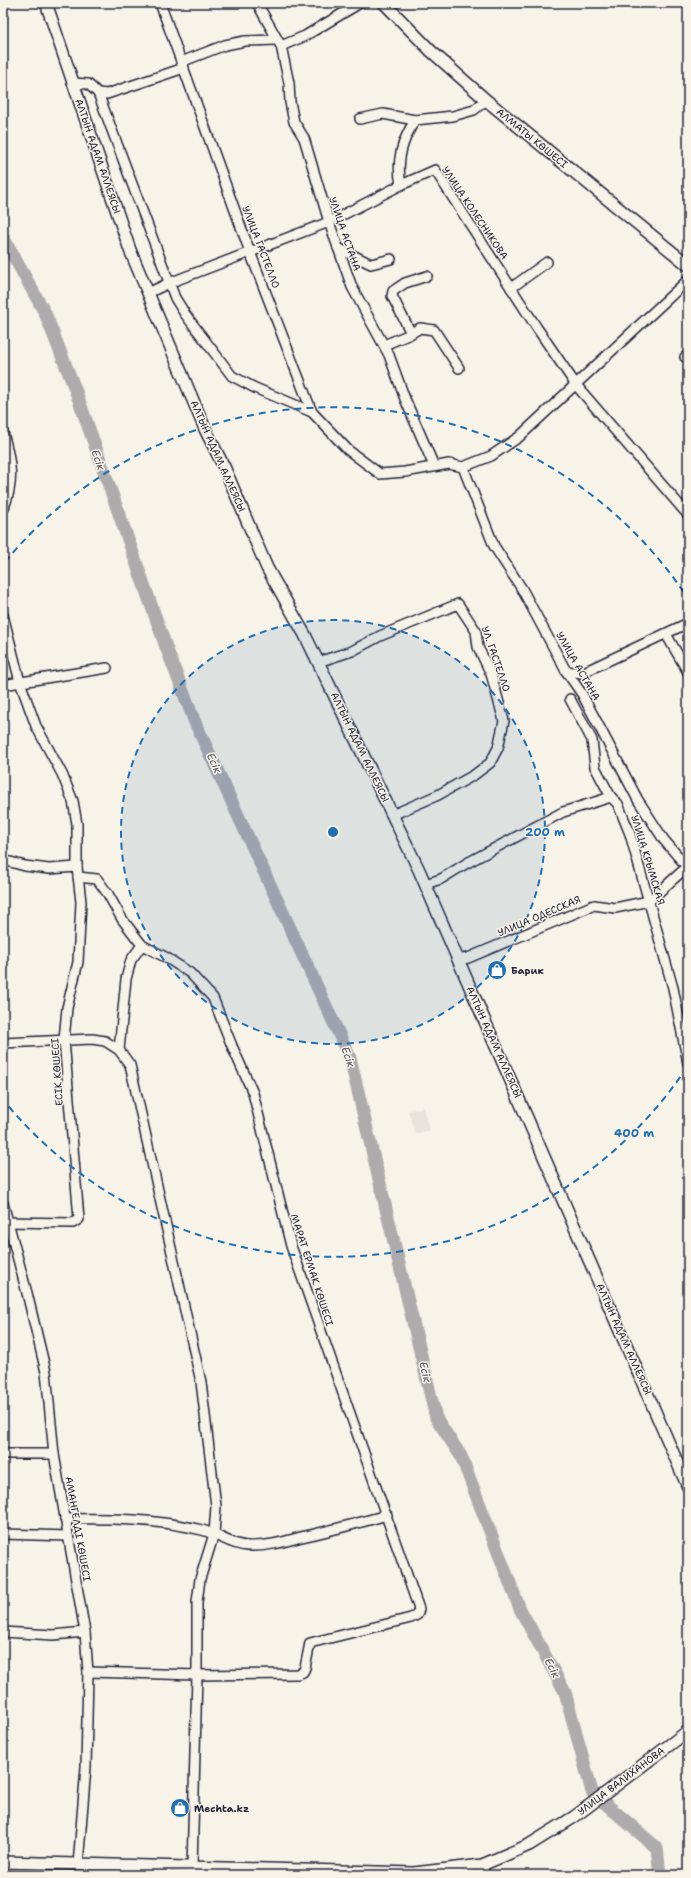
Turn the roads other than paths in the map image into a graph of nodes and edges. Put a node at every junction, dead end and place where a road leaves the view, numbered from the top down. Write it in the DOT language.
graph roads {
  1 [pos="46,3"];
  2 [pos="160,3"];
  3 [pos="257,3"];
  4 [pos="360,3"];
  5 [pos="384,3"];
  6 [pos="279,43"];
  7 [pos="183,65"];
  8 [pos="73,83"];
  9 [pos="98,93"];
  10 [pos="486,100"];
  11 [pos="360,119"];
  12 [pos="414,120"];
  13 [pos="401,185"];
  14 [pos="329,222"];
  15 [pos="338,248"];
  16 [pos="250,252"];
  17 [pos="391,259"];
  18 [pos="547,262"];
  19 [pos="688,265"];
  20 [pos="427,276"];
  21 [pos="688,280"];
  22 [pos="169,283"];
  23 [pos="511,288"];
  24 [pos="148,293"];
  25 [pos="411,333"];
  26 [pos="384,345"];
  27 [pos="459,368"];
  28 [pos="576,385"];
  29 [pos="312,412"];
  30 [pos="3,433"];
  31 [pos="434,466"];
  32 [pos="463,467"];
  33 [pos="3,510"];
  34 [pos="688,515"];
  35 [pos="3,615"];
  36 [pos="688,623"];
  37 [pos="666,634"];
  38 [pos="318,662"];
  39 [pos="107,668"];
  40 [pos="566,671"];
  41 [pos="688,672"];
  42 [pos="20,682"];
  43 [pos="3,685"];
  44 [pos="570,699"];
  45 [pos="611,797"];
  46 [pos="392,815"];
  47 [pos="3,860"];
  48 [pos="78,867"];
  49 [pos="688,867"];
  50 [pos="78,877"];
  51 [pos="426,884"];
  52 [pos="649,901"];
  53 [pos="142,945"];
  54 [pos="458,960"];
  55 [pos="64,1040"];
  56 [pos="3,1044"];
  57 [pos="120,1050"];
  58 [pos="688,1063"];
  59 [pos="3,1203"];
  60 [pos="5,1222"];
  61 [pos="3,1454"];
  62 [pos="54,1454"];
  63 [pos="688,1487"];
  64 [pos="387,1515"];
  65 [pos="65,1519"];
  66 [pos="3,1534"];
  67 [pos="214,1534"];
  68 [pos="68,1536"];
  69 [pos="3,1632"];
  70 [pos="85,1632"];
  71 [pos="88,1672"];
  72 [pos="197,1675"];
  73 [pos="688,1731"];
  74 [pos="3,1862"];
  75 [pos="78,1865"];
  76 [pos="192,1868"];
  77 [pos="484,1870"];
  78 [pos="204,1872"];
  1 -- 8 [label="main road, АЛТЫН АДАМ АЛЛЕЯСЫ"];
  2 -- 7 [label="street, УЛИЦА ГАСТЕЛЛО"];
  3 -- 6 [label="street, УЛИЦА АСТАНА"];
  4 -- 6 [label="street"];
  5 -- 10 [label="main road, АЛМАТЫ КӨШЕСІ"];
  6 -- 7 [label="street"];
  6 -- 14 [label="street, УЛИЦА АСТАНА"];
  7 -- 9 [label="street"];
  7 -- 16 [label="street, УЛИЦА ГАСТЕЛЛО"];
  8 -- 9 [label="street"];
  8 -- 24 [label="main road, АЛТЫН АДАМ АЛЛЕЯСЫ"];
  9 -- 22 [label="street"];
  10 -- 12 [label="street"];
  10 -- 19 [label="main road, АЛМАТЫ КӨШЕСІ"];
  11 -- 12 [label="street"];
  12 -- 13 [label="street"];
  13 -- 14 [label="street, УЛИЦА КОЛЕСНИКОВА"];
  13 -- 23 [label="street, УЛИЦА КОЛЕСНИКОВА"];
  14 -- 15 [label="street, УЛИЦА АСТАНА"];
  14 -- 16 [label="street, УЛИЦА КОЛЕСНИКОВА"];
  15 -- 17 [label="street"];
  15 -- 26 [label="street, УЛИЦА АСТАНА"];
  16 -- 22 [label="street, УЛИЦА КОЛЕСНИКОВА"];
  16 -- 29 [label="street, УЛИЦА ГАСТЕЛЛО"];
  18 -- 23 [label="street"];
  20 -- 25 [label="street"];
  21 -- 28 [label="street"];
  22 -- 24 [label="street, УЛИЦА КОЛЕСНИКОВА"];
  22 -- 29 [label="street"];
  23 -- 28 [label="street, УЛИЦА КОЛЕСНИКОВА"];
  24 -- 38 [label="main road, АЛТЫН АДАМ АЛЛЕЯСЫ"];
  25 -- 26 [label="street"];
  25 -- 27 [label="street"];
  26 -- 31 [label="street, УЛИЦА АСТАНА"];
  28 -- 32 [label="street"];
  28 -- 34 [label="street, УЛИЦА КОЛЕСНИКОВА"];
  29 -- 31 [label="street, УЛИЦА ГАСТЕЛЛО"];
  30 -- 33 [label="street"];
  31 -- 32 [label="street"];
  32 -- 40 [label="street, УЛИЦА АСТАНА"];
  35 -- 42 [label="street, ЕСІК КӨШЕСІ"];
  36 -- 37 [label="street"];
  37 -- 40 [label="street"];
  37 -- 41 [label="street"];
  38 -- 46 [label="main road, АЛТЫН АДАМ АЛЛЕЯСЫ"];
  38 -- 46 [label="street, УЛ. ГАСТЕЛЛО"];
  39 -- 42 [label="street"];
  40 -- 49 [label="street, УЛИЦА АСТАНА"];
  42 -- 43 [label="street"];
  42 -- 48 [label="street, ЕСІК КӨШЕСІ"];
  44 -- 45 [label="street, УЛИЦА КРЫМСКАЯ"];
  45 -- 51 [label="street"];
  45 -- 52 [label="street, УЛИЦА КРЫМСКАЯ"];
  46 -- 51 [label="main road, АЛТЫН АДАМ АЛЛЕЯСЫ"];
  47 -- 48 [label="street"];
  48 -- 50 [label="street, ЕСІК КӨШЕСІ"];
  49 -- 52 [label="street"];
  50 -- 53 [label="street"];
  50 -- 55 [label="street, ЕСІК КӨШЕСІ"];
  51 -- 54 [label="main road, АЛТЫН АДАМ АЛЛЕЯСЫ"];
  52 -- 54 [label="street, УЛИЦА ОДЕССКАЯ"];
  52 -- 58 [label="street, УЛИЦА КРЫМСКАЯ"];
  53 -- 57 [label="street"];
  53 -- 64 [label="street, МАРАТ ЕРМАК КӨШЕСІ"];
  54 -- 63 [label="main road, АЛТЫН АДАМ АЛЛЕЯСЫ"];
  55 -- 56 [label="street"];
  55 -- 57 [label="street"];
  55 -- 60 [label="street, ЕСІК КӨШЕСІ"];
  57 -- 67 [label="street"];
  59 -- 60 [label="street, АМАНГЕЛДІ КӨШЕСІ"];
  60 -- 62 [label="street, АМАНГЕЛДІ КӨШЕСІ"];
  61 -- 62 [label="street"];
  62 -- 65 [label="street, АМАНГЕЛДІ КӨШЕСІ"];
  64 -- 67 [label="street"];
  64 -- 72 [label="street, МАРАТ ЕРМАК КӨШЕСІ"];
  65 -- 67 [label="street"];
  65 -- 68 [label="street, АМАНГЕЛДІ КӨШЕСІ"];
  66 -- 68 [label="street"];
  67 -- 72 [label="street"];
  68 -- 70 [label="street, АМАНГЕЛДІ КӨШЕСІ"];
  69 -- 70 [label="street"];
  70 -- 71 [label="street, АМАНГЕЛДІ КӨШЕСІ"];
  71 -- 72 [label="street"];
  71 -- 75 [label="street, АМАНГЕЛДІ КӨШЕСІ"];
  72 -- 76 [label="street"];
  73 -- 77 [label="main road, УЛИЦА ВАЛИХАНОВА"];
  74 -- 75 [label="main road, УЛИЦА ВАЛИХАНОВА"];
  75 -- 76 [label="main road, УЛИЦА ВАЛИХАНОВА"];
  76 -- 78 [label="main road, УЛИЦА ВАЛИХАНОВА"];
  77 -- 78 [label="main road, УЛИЦА ВАЛИХАНОВА"];
}
